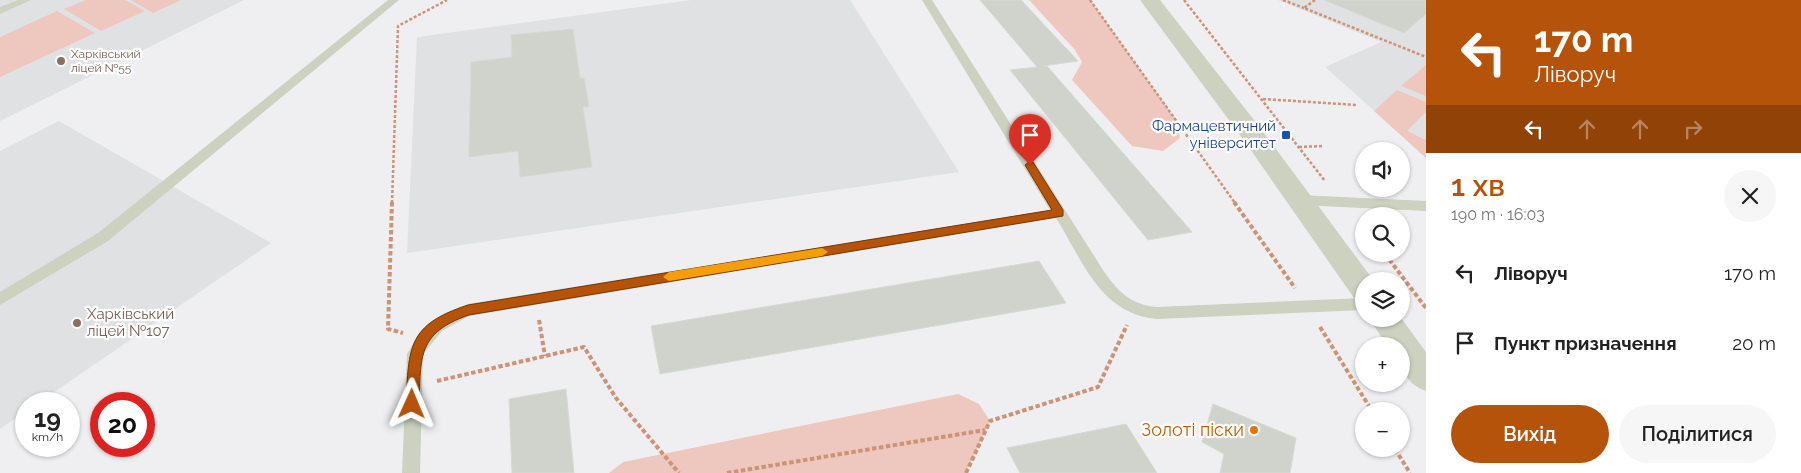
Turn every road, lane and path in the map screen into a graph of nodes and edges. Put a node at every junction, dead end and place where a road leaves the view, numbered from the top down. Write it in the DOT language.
graph roads {
  1 [pos="26,0"];
  2 [pos="394,0"];
  3 [pos="447,0"];
  4 [pos="927,0"];
  5 [pos="1090,0"];
  6 [pos="1150,0"];
  7 [pos="1184,0"];
  8 [pos="1283,0"];
  9 [pos="1315,0"];
  10 [pos="1304,8"];
  11 [pos="0,11"];
  12 [pos="1426,57"];
  13 [pos="1262,99"];
  14 [pos="1357,105"];
  15 [pos="1299,146"];
  16 [pos="1324,146"];
  17 [pos="1300,200"];
  18 [pos="1343,202"];
  19 [pos="1424,203"];
  20 [pos="1059,213"];
  21 [pos="1391,262"];
  22 [pos="1355,277"];
  23 [pos="0,299"];
  24 [pos="535,299"];
  25 [pos="1355,304"];
  26 [pos="1306,305"];
  27 [pos="1426,308"];
  28 [pos="1135,309"];
  29 [pos="1391,327"];
  30 [pos="422,339"];
  31 [pos="545,356"];
  32 [pos="1424,372"];
  33 [pos="413,386"];
  34 [pos="1366,402"];
  35 [pos="985,430"];
  36 [pos="1400,457"];
  37 [pos="411,473"];
  38 [pos="679,473"];
  39 [pos="727,473"];
  40 [pos="966,473"];
  41 [pos="1410,473"];
  1 -- 11 [label="lane"];
  2 -- 23 [label="lane"];
  3 -- 30 [label="path"];
  4 -- 20 [label="lane"];
  5 -- 26 [label="path"];
  6 -- 17 [label="street"];
  7 -- 13 [label="path"];
  8 -- 10 [label="path"];
  9 -- 10 [label="path"];
  10 -- 12 [label="path"];
  13 -- 14 [label="path"];
  13 -- 15 [label="path"];
  15 -- 16 [label="path"];
  15 -- 18 [label="path"];
  17 -- 18 [label="lane"];
  17 -- 22 [label="street"];
  18 -- 19 [label="lane"];
  20 -- 24 [label="lane"];
  20 -- 28 [label="lane"];
  21 -- 27 [label="path"];
  24 -- 30 [label="lane"];
  24 -- 31 [label="path"];
  25 -- 26 [label="lane"];
  26 -- 28 [label="lane"];
  26 -- 34 [label="path"];
  28 -- 35 [label="path"];
  29 -- 32 [label="street"];
  30 -- 33 [label="lane"];
  31 -- 33 [label="path"];
  31 -- 38 [label="path"];
  33 -- 37 [label="lane"];
  35 -- 39 [label="path"];
  35 -- 40 [label="path"];
  36 -- 41 [label="path"];
}
